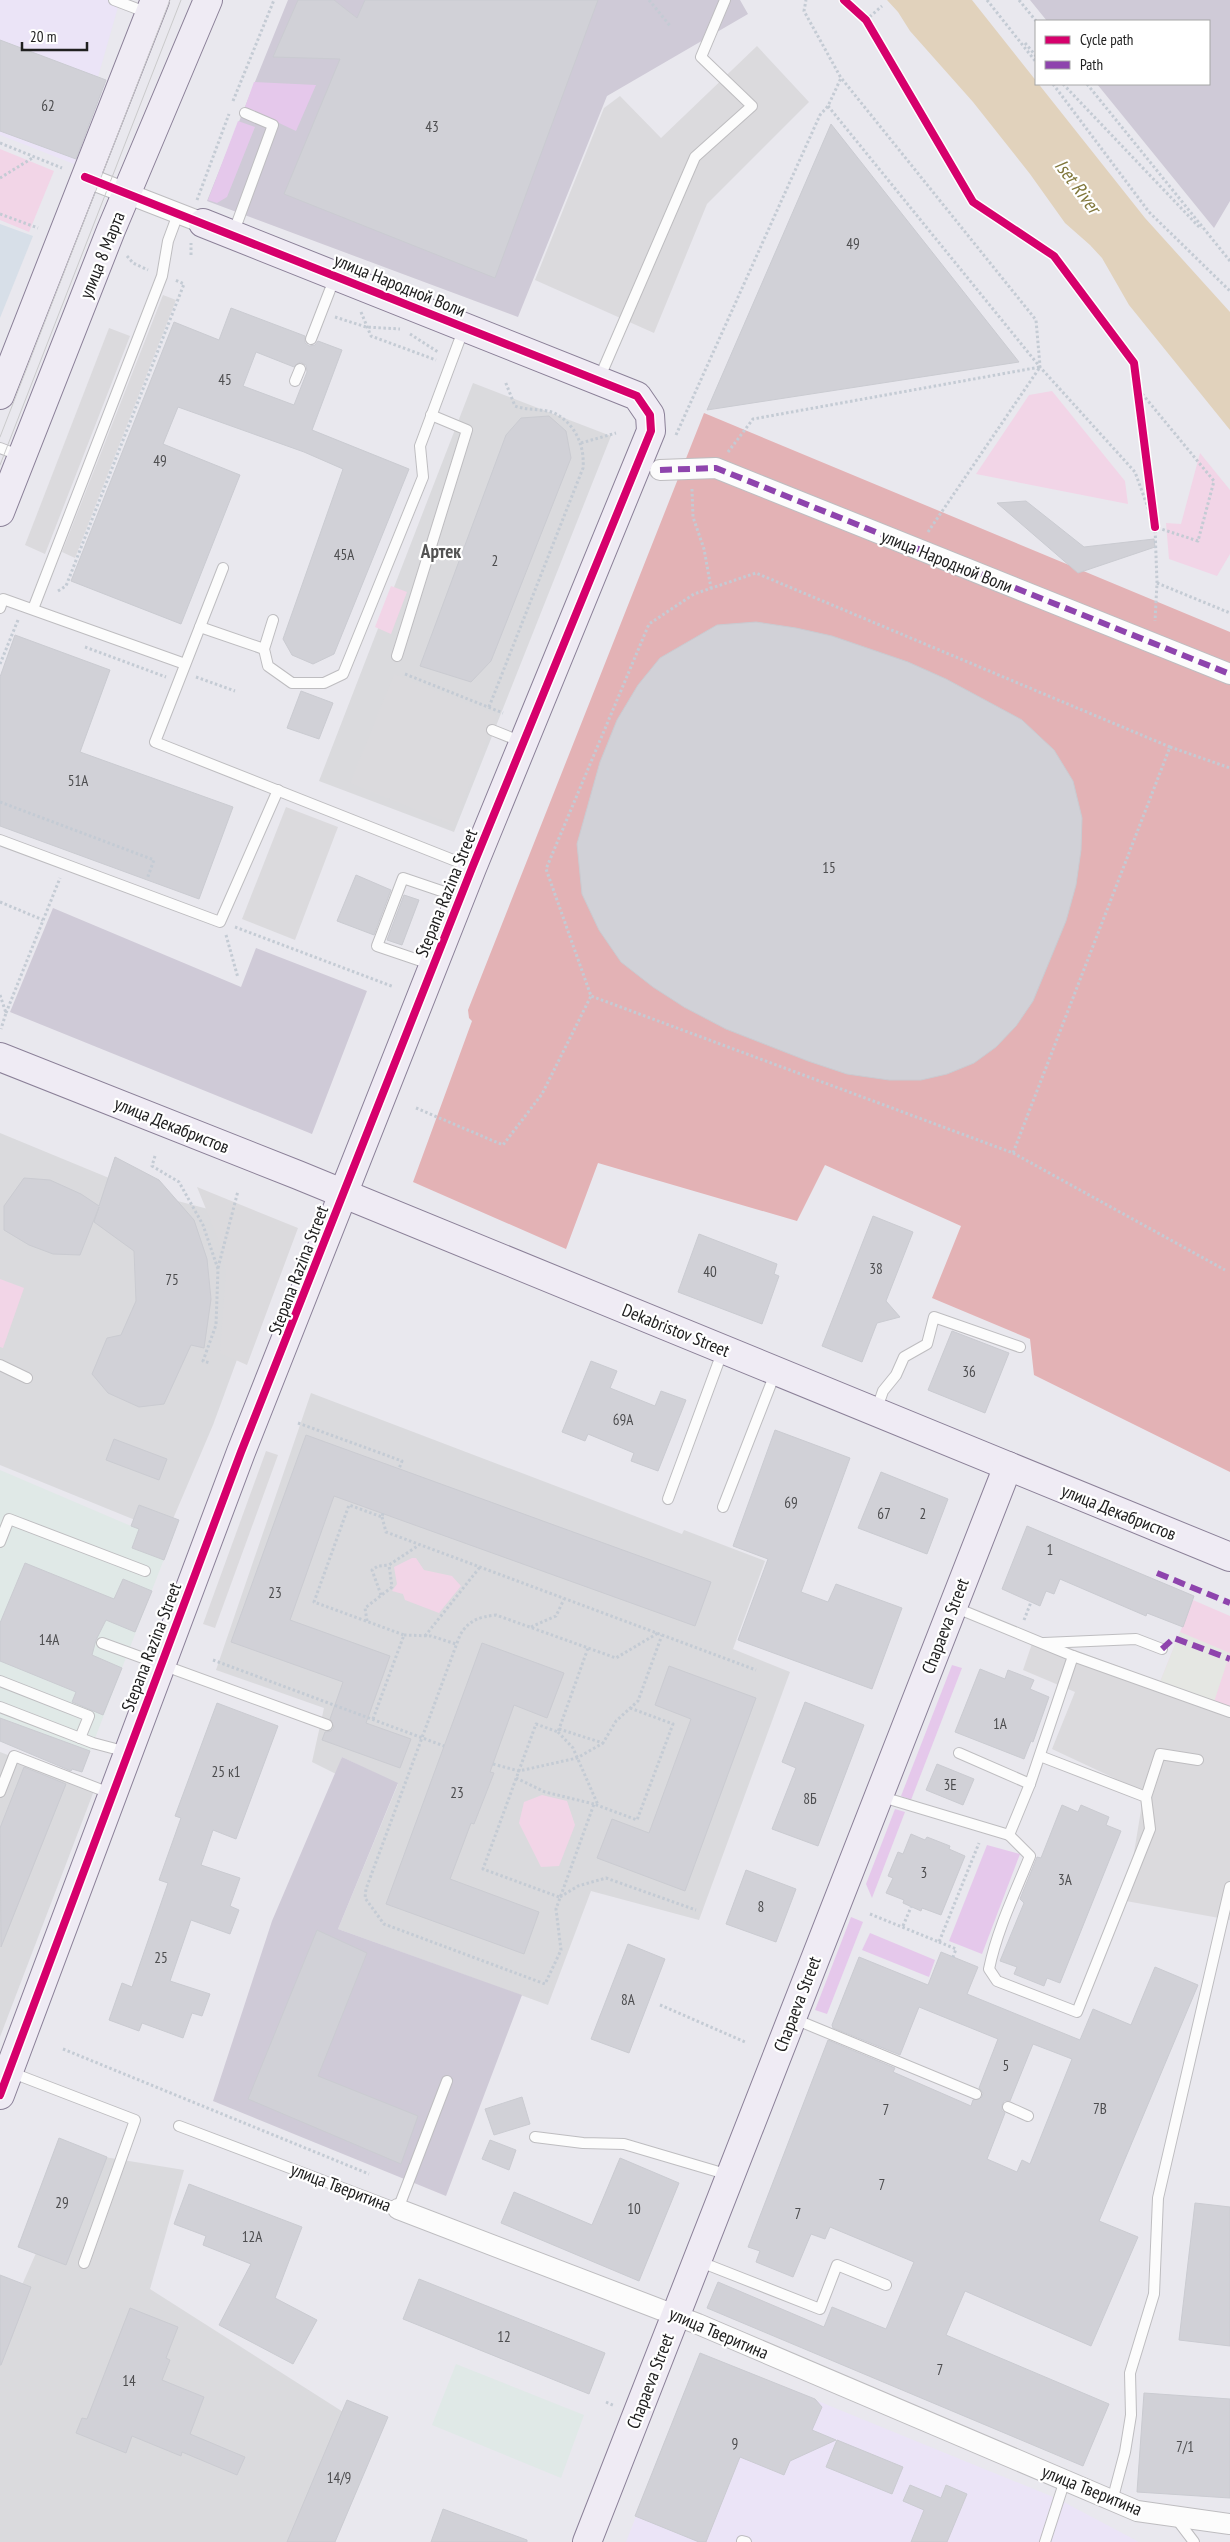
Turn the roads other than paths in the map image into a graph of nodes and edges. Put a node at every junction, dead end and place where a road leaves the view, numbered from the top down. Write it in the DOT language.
graph roads {
  1 [pos="114,0"];
  2 [pos="208,0"];
  3 [pos="725,0"];
  4 [pos="152,7"];
  5 [pos="245,114"];
  6 [pos="74,172"];
  7 [pos="127,194"];
  8 [pos="191,219"];
  9 [pos="233,234"];
  10 [pos="335,276"];
  11 [pos="464,327"];
  12 [pos="311,339"];
  13 [pos="300,369"];
  14 [pos="599,380"];
  15 [pos="295,381"];
  16 [pos="0,395"];
  17 [pos="431,415"];
  18 [pos="11,452"];
  19 [pos="649,466"];
  20 [pos="0,512"];
  21 [pos="223,568"];
  22 [pos="1,601"];
  23 [pos="33,609"];
  24 [pos="273,620"];
  25 [pos="200,627"];
  26 [pos="264,649"];
  27 [pos="397,656"];
  28 [pos="185,664"];
  29 [pos="1230,674"];
  30 [pos="492,730"];
  31 [pos="523,742"];
  32 [pos="278,790"];
  33 [pos="0,840"];
  34 [pos="472,868"];
  35 [pos="460,897"];
  36 [pos="433,965"];
  37 [pos="0,1057"];
  38 [pos="343,1194"];
  39 [pos="1020,1347"];
  40 [pos="723,1349"];
  41 [pos="0,1365"];
  42 [pos="776,1371"];
  43 [pos="27,1378"];
  44 [pos="876,1412"];
  45 [pos="1008,1466"];
  46 [pos="668,1499"];
  47 [pos="723,1507"];
  48 [pos="0,1542"];
  49 [pos="1230,1557"];
  50 [pos="145,1571"];
  51 [pos="953,1607"];
  52 [pos="102,1643"];
  53 [pos="1040,1643"];
  54 [pos="1162,1649"];
  55 [pos="1073,1656"];
  56 [pos="161,1665"];
  57 [pos="0,1681"];
  58 [pos="0,1707"];
  59 [pos="1230,1712"];
  60 [pos="328,1725"];
  61 [pos="80,1738"];
  62 [pos="127,1752"];
  63 [pos="959,1753"];
  64 [pos="1040,1756"];
  65 [pos="1198,1760"];
  66 [pos="1030,1784"];
  67 [pos="0,1792"];
  68 [pos="113,1794"];
  69 [pos="878,1796"];
  70 [pos="1146,1797"];
  71 [pos="1009,1835"];
  72 [pos="1230,1886"];
  73 [pos="792,2018"];
  74 [pos="447,2080"];
  75 [pos="5,2084"];
  76 [pos="976,2094"];
  77 [pos="1008,2107"];
  78 [pos="1028,2116"];
  79 [pos="178,2126"];
  80 [pos="535,2137"];
  81 [pos="730,2175"];
  82 [pos="398,2209"];
  83 [pos="697,2261"];
  84 [pos="84,2263"];
  85 [pos="886,2284"];
  86 [pos="676,2315"];
  87 [pos="1065,2480"];
  88 [pos="1112,2501"];
  89 [pos="1174,2516"];
  90 [pos="1230,2524"];
  91 [pos="587,2542"];
  92 [pos="1045,2542"];
  93 [pos="1194,2542"];
  1 -- 4 [label="lane"];
  2 -- 7 [label="street, улица 8 Марта"];
  3 -- 14 [label="lane"];
  4 -- 6 [label="street"];
  5 -- 9 [label="lane"];
  6 -- 7 [label="street, улица Народной Воли"];
  6 -- 16 [label="street"];
  7 -- 8 [label="street, улица Народной Воли"];
  7 -- 18 [label="street, улица 8 Марта"];
  8 -- 9 [label="street, улица Народной Воли"];
  8 -- 23 [label="lane"];
  9 -- 10 [label="street, улица Народной Воли"];
  10 -- 11 [label="street, улица Народной Воли"];
  10 -- 12 [label="lane"];
  11 -- 14 [label="street, улица Народной Воли"];
  11 -- 17 [label="lane"];
  13 -- 15 [label="lane"];
  14 -- 19 [label="street, улица Народной Воли"];
  17 -- 26 [label="lane"];
  17 -- 27 [label="lane"];
  18 -- 20 [label="street, улица 8 Марта"];
  19 -- 29 [label="street, улица Народной Воли"];
  19 -- 31 [label="street, Stepana Razina Street"];
  21 -- 25 [label="lane"];
  22 -- 23 [label="lane"];
  23 -- 28 [label="lane"];
  24 -- 26 [label="lane"];
  25 -- 26 [label="lane"];
  25 -- 28 [label="lane"];
  28 -- 32 [label="lane"];
  30 -- 31 [label="lane"];
  31 -- 34 [label="street, Stepana Razina Street"];
  32 -- 33 [label="lane"];
  32 -- 34 [label="lane"];
  34 -- 35 [label="street, Stepana Razina Street"];
  35 -- 36 [label="street, Stepana Razina Street"];
  35 -- 36 [label="lane"];
  36 -- 38 [label="street, Stepana Razina Street"];
  37 -- 38 [label="street, улица Декабристов"];
  38 -- 40 [label="street, Dekabristov Street"];
  38 -- 56 [label="street, Stepana Razina Street"];
  39 -- 44 [label="lane"];
  40 -- 42 [label="street, Dekabristov Street"];
  40 -- 46 [label="lane"];
  41 -- 43 [label="lane"];
  42 -- 44 [label="street, Dekabristov Street"];
  42 -- 47 [label="lane"];
  44 -- 45 [label="street, Dekabristov Street"];
  45 -- 49 [label="street, улица Декабристов"];
  45 -- 51 [label="street, Chapaeva Street"];
  48 -- 50 [label="lane"];
  51 -- 53 [label="lane"];
  51 -- 69 [label="street, Chapaeva Street"];
  52 -- 56 [label="lane"];
  53 -- 54 [label="lane"];
  53 -- 55 [label="lane"];
  55 -- 59 [label="lane"];
  55 -- 64 [label="lane"];
  56 -- 60 [label="lane"];
  56 -- 62 [label="street, Stepana Razina Street"];
  57 -- 61 [label="lane"];
  58 -- 61 [label="lane"];
  61 -- 62 [label="lane"];
  62 -- 68 [label="street, Stepana Razina Street"];
  63 -- 66 [label="lane"];
  64 -- 66 [label="lane"];
  64 -- 70 [label="lane"];
  65 -- 70 [label="lane"];
  66 -- 71 [label="lane"];
  67 -- 68 [label="lane"];
  68 -- 75 [label="street, Stepana Razina Street"];
  69 -- 71 [label="lane"];
  69 -- 73 [label="street, Chapaeva Street"];
  70 -- 71 [label="lane"];
  72 -- 88 [label="lane"];
  73 -- 76 [label="lane"];
  73 -- 81 [label="street, Chapaeva Street"];
  74 -- 82 [label="lane"];
  75 -- 84 [label="lane"];
  77 -- 78 [label="lane"];
  79 -- 82 [label="lane, улица Тверитина"];
  80 -- 81 [label="lane"];
  81 -- 83 [label="street, Chapaeva Street"];
  82 -- 86 [label="street, улица Тверитина"];
  83 -- 85 [label="lane"];
  83 -- 86 [label="street, Chapaeva Street"];
  86 -- 87 [label="street, улица Тверитина"];
  86 -- 91 [label="street, Chapaeva Street"];
  87 -- 88 [label="street, улица Тверитина"];
  87 -- 92 [label="lane"];
  88 -- 89 [label="street, улица Тверитина"];
  89 -- 90 [label="street, улица Тверитина"];
  89 -- 93 [label="lane"];
}
